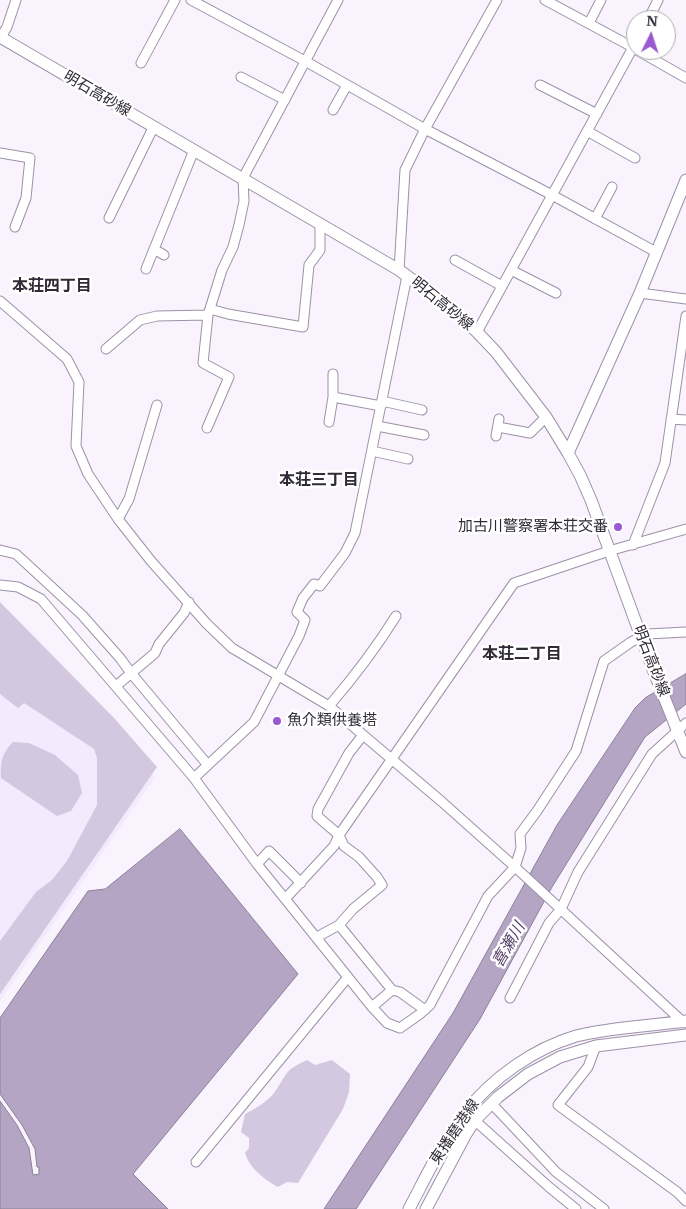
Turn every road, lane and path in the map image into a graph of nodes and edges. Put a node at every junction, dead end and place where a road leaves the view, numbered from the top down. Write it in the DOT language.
graph roads {
  1 [pos="16,0"];
  2 [pos="175,0"];
  3 [pos="191,0"];
  4 [pos="497,0"];
  5 [pos="545,0"];
  6 [pos="602,0"];
  7 [pos="336,1"];
  8 [pos="588,23"];
  9 [pos="0,38"];
  10 [pos="626,42"];
  11 [pos="628,60"];
  12 [pos="656,60"];
  13 [pos="305,61"];
  14 [pos="141,63"];
  15 [pos="241,77"];
  16 [pos="686,78"];
  17 [pos="347,85"];
  18 [pos="540,85"];
  19 [pos="285,100"];
  20 [pos="333,110"];
  21 [pos="597,114"];
  22 [pos="154,126"];
  23 [pos="425,129"];
  24 [pos="587,132"];
  25 [pos="194,150"];
  26 [pos="0,153"];
  27 [pos="635,158"];
  28 [pos="243,178"];
  29 [pos="686,180"];
  30 [pos="612,187"];
  31 [pos="552,195"];
  32 [pos="110,218"];
  33 [pos="595,219"];
  34 [pos="320,223"];
  35 [pos="15,227"];
  36 [pos="154,249"];
  37 [pos="656,252"];
  38 [pos="164,255"];
  39 [pos="454,260"];
  40 [pos="146,269"];
  41 [pos="511,270"];
  42 [pos="403,273"];
  43 [pos="502,286"];
  44 [pos="556,293"];
  45 [pos="640,293"];
  46 [pos="686,299"];
  47 [pos="0,302"];
  48 [pos="209,312"];
  49 [pos="686,316"];
  50 [pos="477,332"];
  51 [pos="106,350"];
  52 [pos="682,370"];
  53 [pos="334,374"];
  54 [pos="333,397"];
  55 [pos="382,403"];
  56 [pos="158,405"];
  57 [pos="422,410"];
  58 [pos="546,417"];
  59 [pos="671,419"];
  60 [pos="686,420"];
  61 [pos="330,422"];
  62 [pos="377,426"];
  63 [pos="498,427"];
  64 [pos="207,428"];
  65 [pos="424,435"];
  66 [pos="372,452"];
  67 [pos="568,453"];
  68 [pos="408,459"];
  69 [pos="118,519"];
  70 [pos="686,529"];
  71 [pos="632,545"];
  72 [pos="0,550"];
  73 [pos="609,551"];
  74 [pos="0,585"];
  75 [pos="189,602"];
  76 [pos="396,616"];
  77 [pos="686,632"];
  78 [pos="642,638"];
  79 [pos="131,673"];
  80 [pos="279,676"];
  81 [pos="116,686"];
  82 [pos="329,706"];
  83 [pos="680,727"];
  84 [pos="363,735"];
  85 [pos="686,752"];
  86 [pos="392,760"];
  87 [pos="207,764"];
  88 [pos="194,778"];
  89 [pos="339,835"];
  90 [pos="257,864"];
  91 [pos="515,867"];
  92 [pos="301,883"];
  93 [pos="286,898"];
  94 [pos="561,909"];
  95 [pos="340,925"];
  96 [pos="317,937"];
  97 [pos="348,977"];
  98 [pos="392,990"];
  99 [pos="510,998"];
  100 [pos="372,1007"];
  101 [pos="425,1010"];
  102 [pos="684,1023"];
  103 [pos="686,1035"];
  104 [pos="596,1046"];
  105 [pos="492,1104"];
  106 [pos="465,1113"];
  107 [pos="476,1120"];
  108 [pos="196,1162"];
  109 [pos="686,1201"];
  110 [pos="409,1209"];
  111 [pos="426,1209"];
  112 [pos="576,1209"];
  113 [pos="604,1209"];
  1 -- 9 [label="street"];
  2 -- 14 [label="street"];
  3 -- 13 [label="street"];
  4 -- 23 [label="street"];
  5 -- 8 [label="street"];
  6 -- 8 [label="street"];
  7 -- 13 [label="street"];
  8 -- 10 [label="street"];
  9 -- 22 [label="main road, 明石高砂線"];
  11 -- 21 [label="street"];
  12 -- 16 [label="street"];
  13 -- 17 [label="street"];
  13 -- 19 [label="street"];
  15 -- 19 [label="street"];
  17 -- 20 [label="street"];
  17 -- 23 [label="street"];
  18 -- 21 [label="street"];
  19 -- 28 [label="street"];
  21 -- 24 [label="street"];
  22 -- 25 [label="main road, 明石高砂線"];
  22 -- 32 [label="street"];
  23 -- 31 [label="street"];
  23 -- 42 [label="street"];
  24 -- 27 [label="street"];
  24 -- 31 [label="street"];
  25 -- 28 [label="main road, 明石高砂線"];
  25 -- 36 [label="street"];
  26 -- 35 [label="street"];
  28 -- 34 [label="main road, 明石高砂線"];
  28 -- 48 [label="street"];
  29 -- 37 [label="main road"];
  30 -- 33 [label="street"];
  31 -- 33 [label="street"];
  31 -- 41 [label="street"];
  33 -- 37 [label="street"];
  34 -- 42 [label="main road, 明石高砂線"];
  34 -- 48 [label="street"];
  36 -- 38 [label="street"];
  36 -- 40 [label="street"];
  37 -- 45 [label="main road"];
  39 -- 43 [label="street"];
  41 -- 43 [label="street"];
  41 -- 44 [label="street"];
  42 -- 50 [label="main road, 明石高砂線"];
  42 -- 55 [label="street"];
  43 -- 50 [label="street"];
  45 -- 46 [label="street"];
  45 -- 67 [label="main road"];
  47 -- 69 [label="street"];
  48 -- 51 [label="street"];
  48 -- 64 [label="street"];
  49 -- 52 [label="street"];
  50 -- 58 [label="main road, 明石高砂線"];
  52 -- 59 [label="street"];
  53 -- 54 [label="street"];
  54 -- 55 [label="street"];
  54 -- 61 [label="street"];
  55 -- 57 [label="street"];
  55 -- 62 [label="street"];
  56 -- 69 [label="street"];
  58 -- 63 [label="street"];
  58 -- 67 [label="main road, 明石高砂線"];
  59 -- 60 [label="street"];
  59 -- 71 [label="street"];
  62 -- 65 [label="street"];
  62 -- 66 [label="street"];
  66 -- 68 [label="street"];
  66 -- 80 [label="street"];
  67 -- 73 [label="main road, 明石高砂線"];
  69 -- 75 [label="street"];
  70 -- 71 [label="street"];
  71 -- 73 [label="street"];
  72 -- 79 [label="street"];
  73 -- 78 [label="main road, 明石高砂線"];
  73 -- 86 [label="street"];
  74 -- 81 [label="street"];
  75 -- 79 [label="street"];
  75 -- 80 [label="street"];
  76 -- 82 [label="street"];
  77 -- 78 [label="street"];
  78 -- 83 [label="main road, 明石高砂線"];
  78 -- 91 [label="street"];
  79 -- 81 [label="street"];
  79 -- 87 [label="street"];
  80 -- 82 [label="street"];
  80 -- 87 [label="street"];
  81 -- 88 [label="street"];
  82 -- 84 [label="street"];
  83 -- 85 [label="main road, 明石高砂線"];
  83 -- 94 [label="street"];
  84 -- 86 [label="street"];
  84 -- 89 [label="street"];
  86 -- 89 [label="street"];
  86 -- 91 [label="street"];
  87 -- 88 [label="street"];
  88 -- 90 [label="street"];
  89 -- 92 [label="street"];
  89 -- 95 [label="street"];
  90 -- 92 [label="street"];
  90 -- 93 [label="street"];
  91 -- 94 [label="street"];
  91 -- 101 [label="street"];
  92 -- 93 [label="street"];
  93 -- 96 [label="street"];
  94 -- 99 [label="street"];
  94 -- 102 [label="street"];
  95 -- 96 [label="street"];
  95 -- 98 [label="street"];
  96 -- 97 [label="street"];
  97 -- 100 [label="street"];
  97 -- 108 [label="street"];
  98 -- 100 [label="street"];
  98 -- 101 [label="street"];
  100 -- 101 [label="street"];
  102 -- 106 [label="main road, 東播磨港線"];
  103 -- 104 [label="main road, 東播磨港線"];
  104 -- 105 [label="main road, 東播磨港線"];
  104 -- 109 [label="street"];
  105 -- 107 [label="main road, 東播磨港線"];
  105 -- 113 [label="street"];
  106 -- 107 [label="street"];
  106 -- 110 [label="main road, 東播磨港線"];
  107 -- 111 [label="main road, 東播磨港線"];
  107 -- 112 [label="street"];
}
